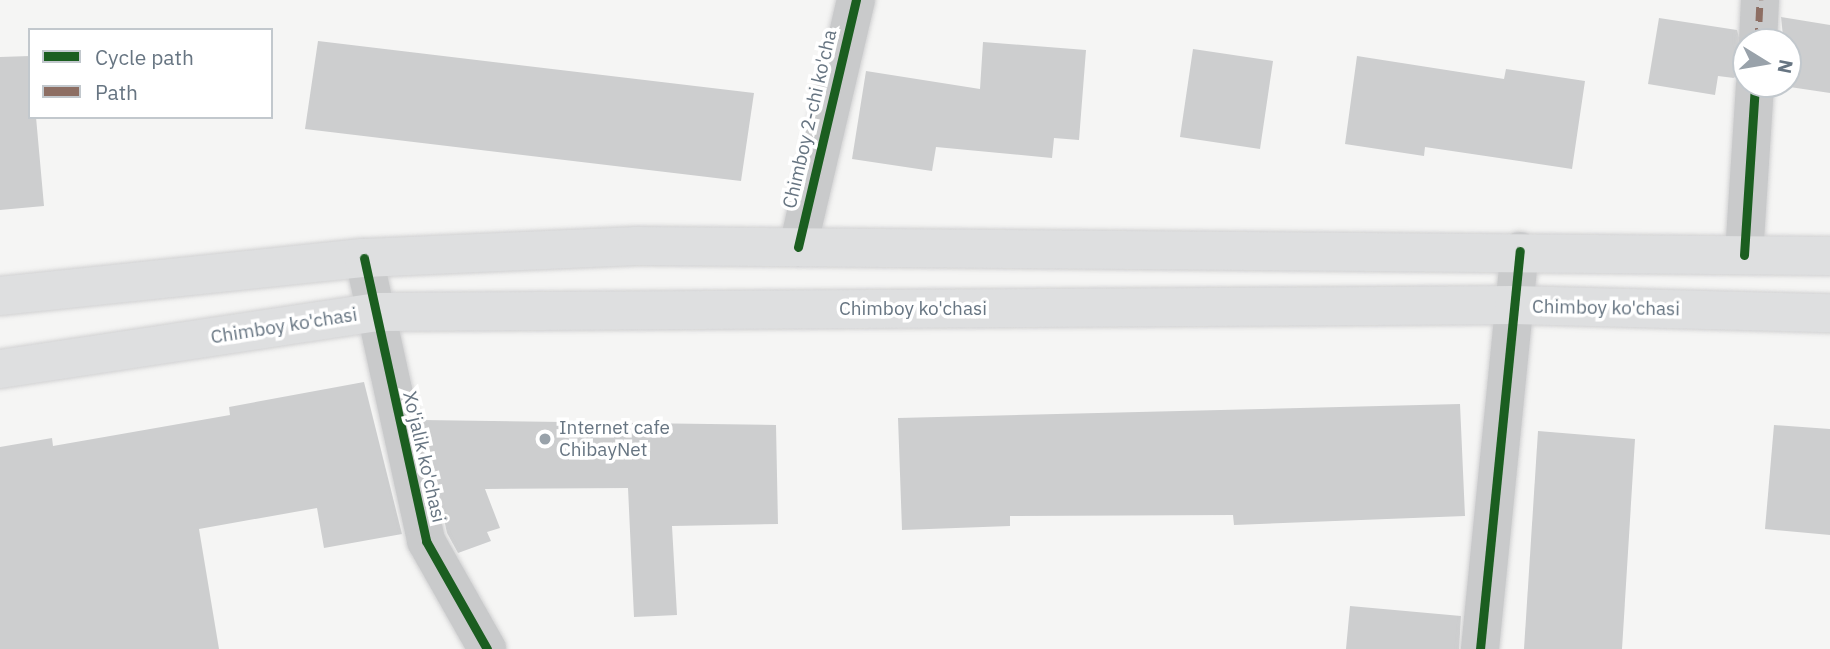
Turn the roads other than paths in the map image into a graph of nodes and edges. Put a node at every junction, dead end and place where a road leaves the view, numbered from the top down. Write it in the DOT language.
graph roads {
  1 [pos="856,0"];
  2 [pos="1760,0"];
  3 [pos="1759,28"];
  4 [pos="1754,98"];
  5 [pos="798,247"];
  6 [pos="1520,251"];
  7 [pos="1744,255"];
  8 [pos="1830,256"];
  9 [pos="364,258"];
  10 [pos="0,296"];
  11 [pos="1514,305"];
  12 [pos="376,312"];
  13 [pos="1830,313"];
  14 [pos="0,369"];
  15 [pos="487,649"];
  16 [pos="1480,649"];
  1 -- 5 [label="street, Chimboy 2-chi ko'cha"];
  2 -- 3 [label="street"];
  4 -- 7 [label="street"];
  5 -- 6 [label="main road"];
  5 -- 9 [label="main road"];
  6 -- 7 [label="main road"];
  6 -- 11 [label="street"];
  7 -- 8 [label="main road"];
  9 -- 10 [label="main road"];
  9 -- 12 [label="street, Xo'jalik ko'chasi"];
  11 -- 12 [label="main road, Chimboy ko'chasi"];
  11 -- 13 [label="main road, Chimboy ko'chasi"];
  11 -- 16 [label="street"];
  12 -- 14 [label="main road, Chimboy ko'chasi"];
  12 -- 15 [label="street, Xo'jalik ko'chasi"];
}
